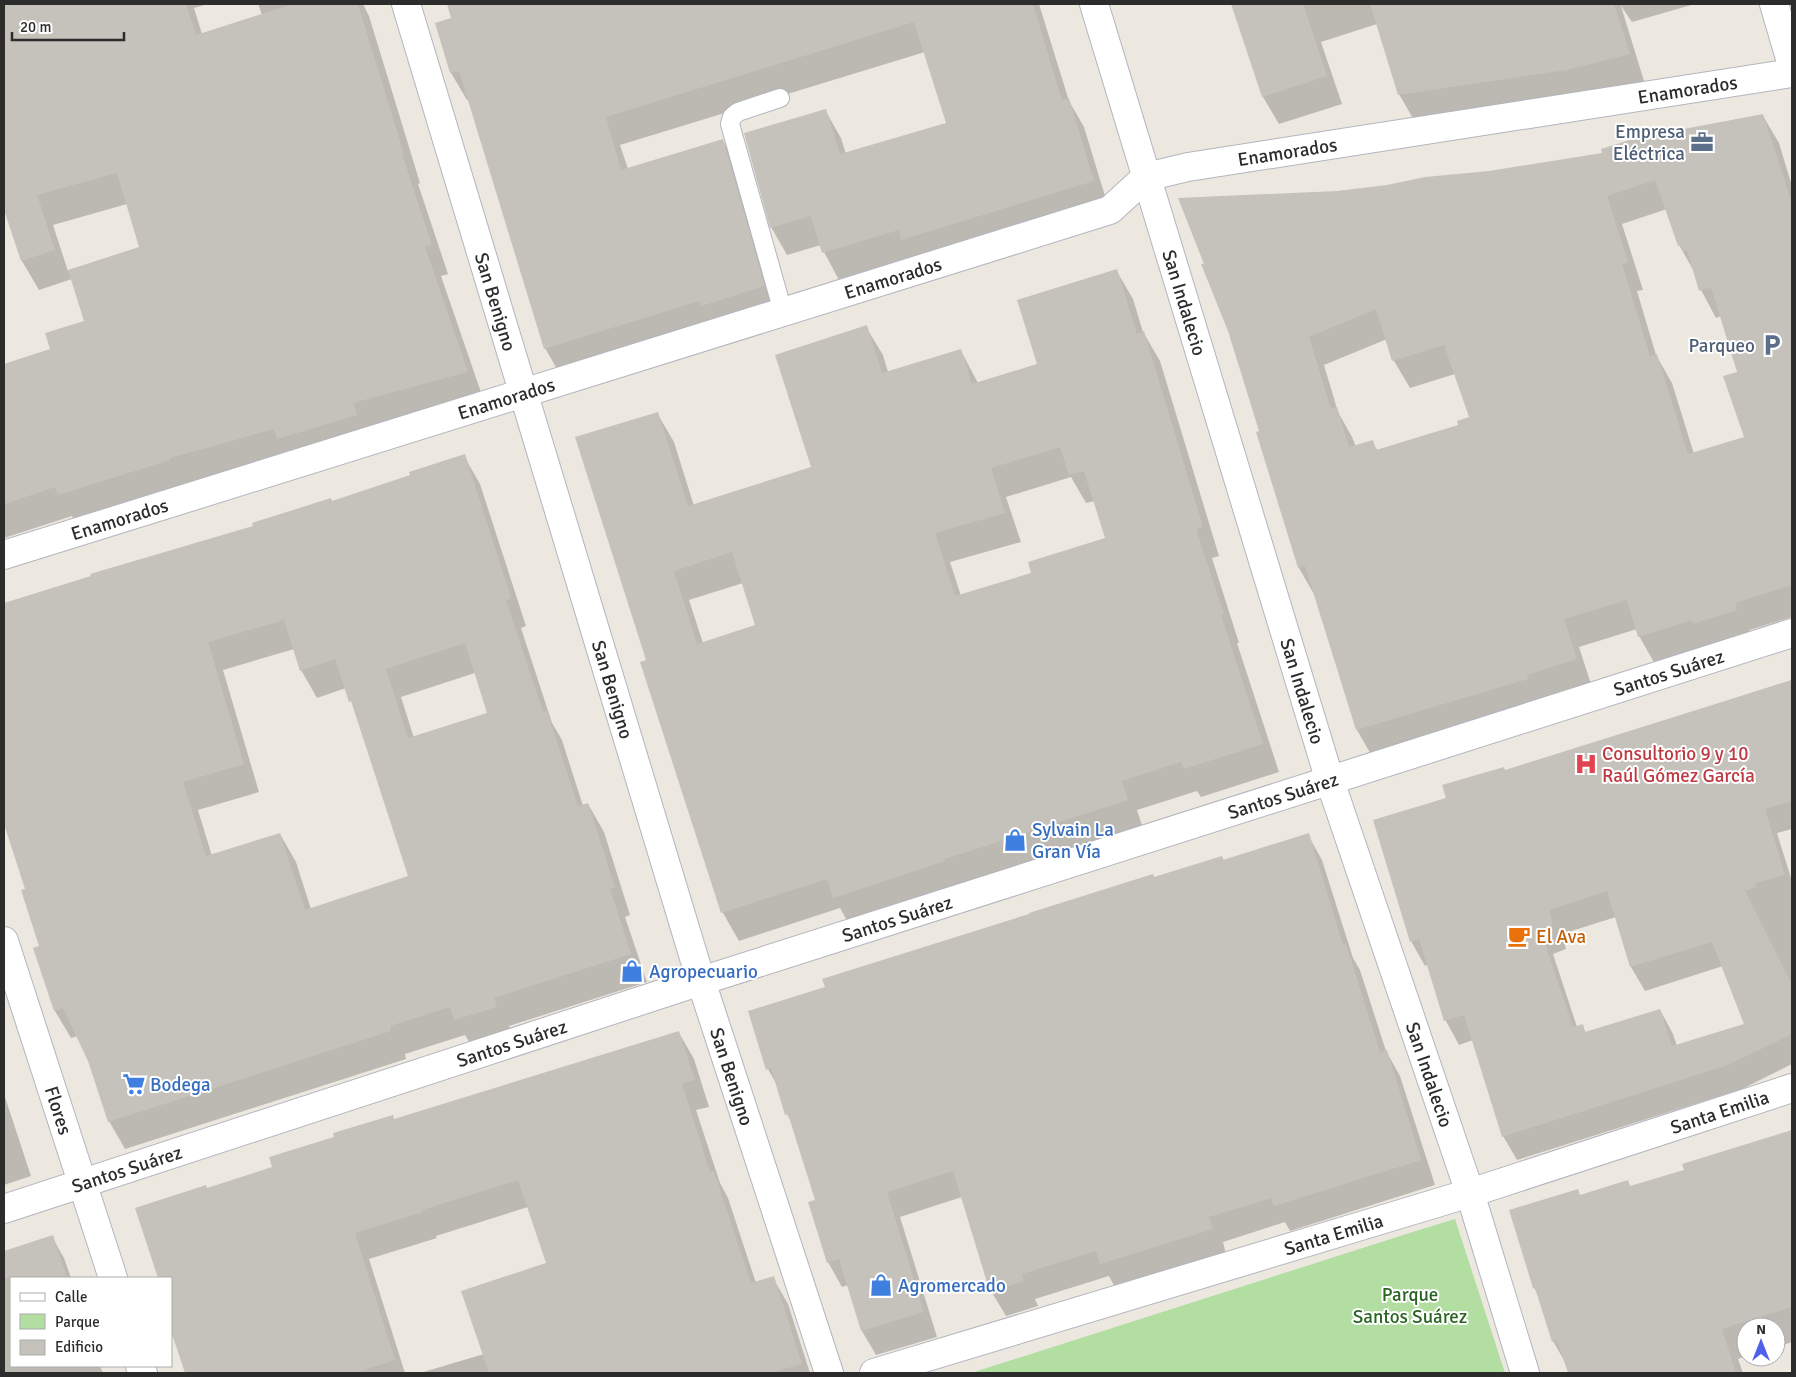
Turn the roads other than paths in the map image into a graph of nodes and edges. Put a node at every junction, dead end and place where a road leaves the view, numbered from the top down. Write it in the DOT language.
graph roads {
  1 [pos="406,4"];
  2 [pos="1094,4"];
  3 [pos="1774,4"];
  4 [pos="1792,65"];
  5 [pos="1792,73"];
  6 [pos="780,98"];
  7 [pos="1146,177"];
  8 [pos="783,312"];
  9 [pos="524,393"];
  10 [pos="4,555"];
  11 [pos="1792,633"];
  12 [pos="1330,781"];
  13 [pos="4,941"];
  14 [pos="701,981"];
  15 [pos="1792,1088"];
  16 [pos="83,1184"];
  17 [pos="1470,1193"];
  18 [pos="4,1209"];
  19 [pos="112,1277"];
  20 [pos="829,1373"];
  21 [pos="874,1373"];
  22 [pos="1525,1373"];
  1 -- 9 [label="street, San Benigno"];
  2 -- 7 [label="street, San Indalecio"];
  3 -- 4 [label="street"];
  5 -- 7 [label="street, Enamorados"];
  6 -- 8 [label="lane"];
  7 -- 8 [label="street, Enamorados"];
  7 -- 12 [label="street, San Indalecio"];
  8 -- 9 [label="street, Enamorados"];
  9 -- 10 [label="street, Enamorados"];
  9 -- 14 [label="street, San Benigno"];
  11 -- 12 [label="street, Santos Suárez"];
  12 -- 14 [label="street, Santos Suárez"];
  12 -- 17 [label="street, San Indalecio"];
  13 -- 16 [label="street, Flores"];
  14 -- 16 [label="street, Santos Suárez"];
  14 -- 20 [label="street, San Benigno"];
  15 -- 17 [label="street, Santa Emilia"];
  16 -- 18 [label="street, Santos Suárez"];
  16 -- 19 [label="street, Flores"];
  17 -- 21 [label="street, Santa Emilia"];
  17 -- 22 [label="street, San Indalecio"];
}
